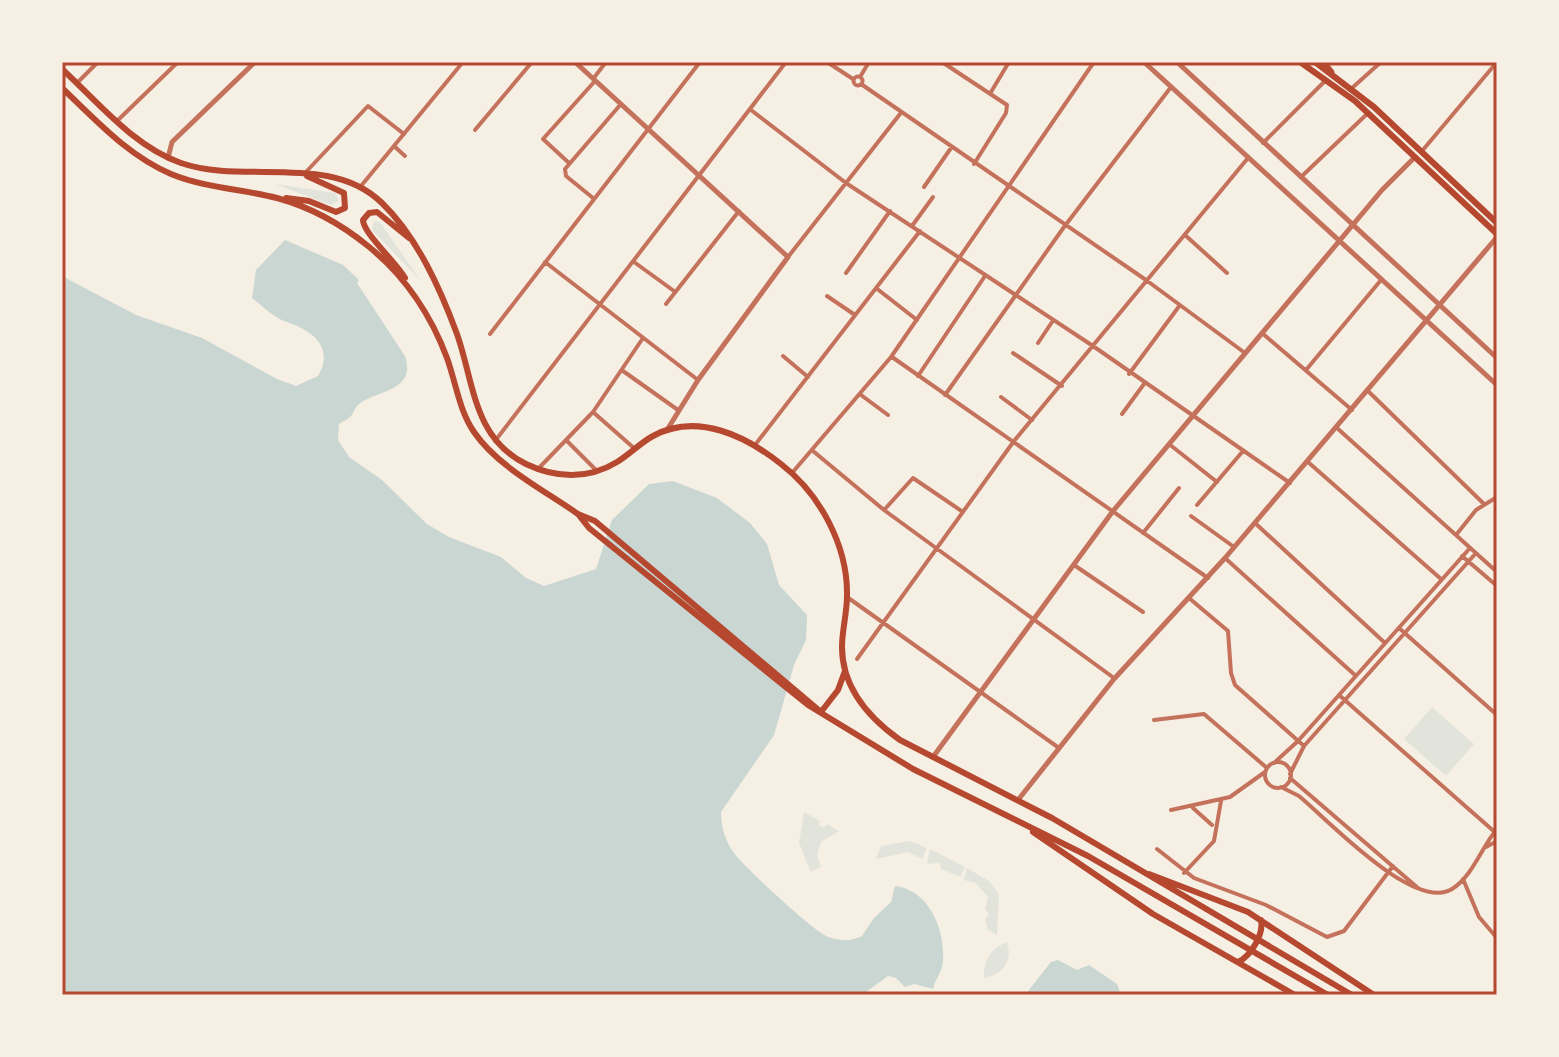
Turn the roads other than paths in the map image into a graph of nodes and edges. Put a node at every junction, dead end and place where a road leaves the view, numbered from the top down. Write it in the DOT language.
graph roads {
  1 [pos="68,62"];
  2 [pos="98,62"];
  3 [pos="178,62"];
  4 [pos="255,62"];
  5 [pos="463,62"];
  6 [pos="532,62"];
  7 [pos="575,62"];
  8 [pos="606,62"];
  9 [pos="700,62"];
  10 [pos="786,62"];
  11 [pos="827,62"];
  12 [pos="869,62"];
  13 [pos="942,62"];
  14 [pos="1009,62"];
  15 [pos="1094,62"];
  16 [pos="1144,62"];
  17 [pos="1177,62"];
  18 [pos="1300,62"];
  19 [pos="1315,62"];
  20 [pos="1324,62"];
  21 [pos="1381,62"];
  22 [pos="1497,62"];
  23 [pos="62,68"];
  24 [pos="1332,72"];
  25 [pos="860,77"];
  26 [pos="853,79"];
  27 [pos="594,80"];
  28 [pos="1326,80"];
  29 [pos="77,83"];
  30 [pos="861,84"];
  31 [pos="1171,87"];
  32 [pos="62,88"];
  33 [pos="1352,88"];
  34 [pos="991,92"];
  35 [pos="621,104"];
  36 [pos="751,110"];
  37 [pos="901,113"];
  38 [pos="1368,113"];
  39 [pos="117,121"];
  40 [pos="648,128"];
  41 [pos="475,130"];
  42 [pos="404,134"];
  43 [pos="1262,144"];
  44 [pos="394,146"];
  45 [pos="951,148"];
  46 [pos="1422,151"];
  47 [pos="405,156"];
  48 [pos="1415,157"];
  49 [pos="168,158"];
  50 [pos="1248,158"];
  51 [pos="569,163"];
  52 [pos="974,164"];
  53 [pos="303,174"];
  54 [pos="701,177"];
  55 [pos="1300,179"];
  56 [pos="846,183"];
  57 [pos="361,186"];
  58 [pos="924,187"];
  59 [pos="1007,187"];
  60 [pos="933,197"];
  61 [pos="278,198"];
  62 [pos="593,198"];
  63 [pos="739,211"];
  64 [pos="890,211"];
  65 [pos="1497,223"];
  66 [pos="912,226"];
  67 [pos="1351,226"];
  68 [pos="1064,227"];
  69 [pos="920,231"];
  70 [pos="1185,235"];
  71 [pos="1497,236"];
  72 [pos="412,240"];
  73 [pos="1339,241"];
  74 [pos="788,257"];
  75 [pos="958,257"];
  76 [pos="545,262"];
  77 [pos="634,262"];
  78 [pos="846,273"];
  79 [pos="1227,273"];
  80 [pos="985,276"];
  81 [pos="1146,280"];
  82 [pos="1381,280"];
  83 [pos="876,288"];
  84 [pos="410,290"];
  85 [pos="675,292"];
  86 [pos="827,296"];
  87 [pos="1015,296"];
  88 [pos="666,304"];
  89 [pos="601,305"];
  90 [pos="1180,305"];
  91 [pos="1440,308"];
  92 [pos="855,316"];
  93 [pos="917,320"];
  94 [pos="1052,322"];
  95 [pos="1428,323"];
  96 [pos="1262,333"];
  97 [pos="490,334"];
  98 [pos="643,338"];
  99 [pos="1038,343"];
  100 [pos="1093,346"];
  101 [pos="1013,353"];
  102 [pos="1245,353"];
  103 [pos="783,356"];
  104 [pos="891,357"];
  105 [pos="1497,358"];
  106 [pos="1306,370"];
  107 [pos="623,371"];
  108 [pos="1129,374"];
  109 [pos="918,376"];
  110 [pos="808,377"];
  111 [pos="698,380"];
  112 [pos="1144,384"];
  113 [pos="1497,385"];
  114 [pos="1062,386"];
  115 [pos="1368,391"];
  116 [pos="861,395"];
  117 [pos="945,395"];
  118 [pos="1001,397"];
  119 [pos="678,410"];
  120 [pos="1352,410"];
  121 [pos="593,412"];
  122 [pos="1122,414"];
  123 [pos="888,415"];
  124 [pos="1191,416"];
  125 [pos="1032,420"];
  126 [pos="1337,428"];
  127 [pos="667,430"];
  128 [pos="495,441"];
  129 [pos="567,441"];
  130 [pos="1014,441"];
  131 [pos="1169,444"];
  132 [pos="755,445"];
  133 [pos="635,449"];
  134 [pos="813,451"];
  135 [pos="1243,451"];
  136 [pos="1308,462"];
  137 [pos="538,469"];
  138 [pos="597,471"];
  139 [pos="792,473"];
  140 [pos="1217,482"];
  141 [pos="1290,483"];
  142 [pos="1179,488"];
  143 [pos="1497,497"];
  144 [pos="1484,504"];
  145 [pos="1197,505"];
  146 [pos="884,510"];
  147 [pos="1113,511"];
  148 [pos="963,512"];
  149 [pos="1191,516"];
  150 [pos="1255,523"];
  151 [pos="1143,533"];
  152 [pos="1456,535"];
  153 [pos="1234,547"];
  154 [pos="1470,548"];
  155 [pos="938,550"];
  156 [pos="1476,553"];
  157 [pos="1462,556"];
  158 [pos="1225,558"];
  159 [pos="1468,562"];
  160 [pos="1073,564"];
  161 [pos="1497,572"];
  162 [pos="1208,578"];
  163 [pos="1441,580"];
  164 [pos="1497,586"];
  165 [pos="1430,593"];
  166 [pos="847,597"];
  167 [pos="1189,598"];
  168 [pos="1435,598"];
  169 [pos="1143,612"];
  170 [pos="1031,620"];
  171 [pos="884,623"];
  172 [pos="1399,628"];
  173 [pos="1404,632"];
  174 [pos="1385,643"];
  175 [pos="857,659"];
  176 [pos="845,671"];
  177 [pos="1356,676"];
  178 [pos="1114,679"];
  179 [pos="980,692"];
  180 [pos="1339,695"];
  181 [pos="1345,700"];
  182 [pos="821,712"];
  183 [pos="1497,715"];
  184 [pos="1154,720"];
  185 [pos="1298,741"];
  186 [pos="1304,746"];
  187 [pos="1059,748"];
  188 [pos="933,757"];
  189 [pos="1274,763"];
  190 [pos="1266,770"];
  191 [pos="1290,776"];
  192 [pos="1281,787"];
  193 [pos="1018,800"];
  194 [pos="1221,801"];
  195 [pos="1193,808"];
  196 [pos="1171,810"];
  197 [pos="1213,826"];
  198 [pos="1027,827"];
  199 [pos="1496,831"];
  200 [pos="1497,841"];
  201 [pos="1484,848"];
  202 [pos="1157,849"];
  203 [pos="1391,869"];
  204 [pos="1139,870"];
  205 [pos="1184,873"];
  206 [pos="1463,879"];
  207 [pos="1261,920"];
  208 [pos="1497,938"];
  209 [pos="1238,962"];
  210 [pos="1295,995"];
  211 [pos="1328,995"];
  212 [pos="1352,995"];
  213 [pos="1374,995"];
  1 -- 23 [label="street"];
  2 -- 29 [label="street"];
  3 -- 39 [label="street"];
  4 -- 49 [label="street"];
  5 -- 42 [label="street"];
  6 -- 41 [label="street"];
  7 -- 27 [label="street"];
  8 -- 27 [label="street"];
  9 -- 40 [label="street"];
  10 -- 36 [label="street"];
  11 -- 26 [label="street"];
  12 -- 25 [label="street"];
  13 -- 34 [label="street"];
  14 -- 34 [label="street"];
  15 -- 59 [label="street"];
  16 -- 31 [label="street"];
  17 -- 43 [label="street"];
  18 -- 28 [label="main road"];
  19 -- 24 [label="main road"];
  20 -- 24 [label="main road"];
  21 -- 33 [label="street"];
  22 -- 46 [label="street"];
  23 -- 29 [label="main road"];
  24 -- 33 [label="main road"];
  25 -- 26 [label="street"];
  25 -- 30 [label="street"];
  26 -- 30 [label="street"];
  27 -- 35 [label="street"];
  27 -- 51 [label="street"];
  28 -- 38 [label="main road"];
  28 -- 43 [label="street"];
  29 -- 39 [label="main road"];
  30 -- 37 [label="street"];
  31 -- 50 [label="street"];
  31 -- 68 [label="street"];
  32 -- 61 [label="main road"];
  33 -- 46 [label="main road"];
  34 -- 52 [label="street"];
  35 -- 40 [label="street"];
  35 -- 51 [label="street"];
  36 -- 54 [label="street"];
  36 -- 56 [label="street"];
  37 -- 45 [label="street"];
  37 -- 56 [label="street"];
  38 -- 48 [label="main road"];
  38 -- 55 [label="street"];
  39 -- 49 [label="main road"];
  40 -- 54 [label="street"];
  40 -- 62 [label="street"];
  42 -- 44 [label="street"];
  42 -- 53 [label="street"];
  43 -- 55 [label="street"];
  44 -- 47 [label="street"];
  44 -- 57 [label="street"];
  45 -- 52 [label="street"];
  45 -- 58 [label="street"];
  46 -- 65 [label="main road"];
  48 -- 67 [label="street"];
  48 -- 71 [label="main road"];
  49 -- 53 [label="main road"];
  50 -- 70 [label="street"];
  50 -- 73 [label="street"];
  51 -- 62 [label="street"];
  52 -- 59 [label="street"];
  53 -- 57 [label="main road"];
  53 -- 61 [label="main road"];
  54 -- 63 [label="street"];
  54 -- 77 [label="street"];
  55 -- 67 [label="street"];
  56 -- 64 [label="street"];
  56 -- 74 [label="street"];
  57 -- 72 [label="main road"];
  59 -- 68 [label="street"];
  59 -- 75 [label="street"];
  60 -- 66 [label="street"];
  61 -- 84 [label="main road"];
  62 -- 76 [label="street"];
  63 -- 74 [label="street"];
  63 -- 85 [label="street"];
  64 -- 66 [label="street"];
  64 -- 78 [label="street"];
  66 -- 69 [label="street"];
  67 -- 73 [label="street"];
  67 -- 91 [label="street"];
  68 -- 81 [label="street"];
  68 -- 87 [label="street"];
  69 -- 75 [label="street"];
  69 -- 83 [label="street"];
  70 -- 79 [label="street"];
  70 -- 81 [label="street"];
  71 -- 91 [label="street"];
  72 -- 84 [label="main road"];
  72 -- 128 [label="main road"];
  73 -- 82 [label="street"];
  73 -- 96 [label="street"];
  74 -- 111 [label="street"];
  75 -- 80 [label="street"];
  75 -- 93 [label="street"];
  76 -- 89 [label="street"];
  76 -- 97 [label="street"];
  77 -- 85 [label="street"];
  77 -- 89 [label="street"];
  80 -- 87 [label="street"];
  80 -- 109 [label="street"];
  81 -- 90 [label="street"];
  81 -- 100 [label="street"];
  82 -- 95 [label="street"];
  82 -- 106 [label="street"];
  83 -- 92 [label="street"];
  83 -- 93 [label="street"];
  84 -- 182 [label="main road"];
  85 -- 88 [label="street"];
  86 -- 92 [label="street"];
  87 -- 94 [label="street"];
  87 -- 117 [label="street"];
  89 -- 98 [label="street"];
  89 -- 128 [label="street"];
  90 -- 102 [label="street"];
  90 -- 108 [label="street"];
  91 -- 95 [label="street"];
  91 -- 105 [label="street"];
  92 -- 110 [label="street"];
  93 -- 104 [label="street"];
  94 -- 99 [label="street"];
  94 -- 100 [label="street"];
  95 -- 113 [label="street"];
  95 -- 115 [label="street"];
  96 -- 102 [label="street"];
  96 -- 106 [label="street"];
  98 -- 107 [label="street"];
  98 -- 111 [label="street"];
  100 -- 108 [label="street"];
  100 -- 114 [label="street"];
  101 -- 114 [label="street"];
  102 -- 124 [label="street"];
  103 -- 110 [label="street"];
  104 -- 109 [label="street"];
  104 -- 116 [label="street"];
  106 -- 120 [label="street"];
  107 -- 119 [label="street"];
  107 -- 121 [label="street"];
  108 -- 112 [label="street"];
  109 -- 117 [label="street"];
  110 -- 132 [label="street"];
  111 -- 119 [label="street"];
  112 -- 122 [label="street"];
  112 -- 124 [label="street"];
  114 -- 125 [label="street"];
  115 -- 120 [label="street"];
  115 -- 144 [label="street"];
  116 -- 123 [label="street"];
  116 -- 134 [label="street"];
  117 -- 130 [label="street"];
  118 -- 125 [label="street"];
  119 -- 127 [label="street"];
  120 -- 126 [label="street"];
  121 -- 129 [label="street"];
  121 -- 133 [label="street"];
  124 -- 131 [label="street"];
  124 -- 135 [label="street"];
  125 -- 130 [label="street"];
  126 -- 136 [label="street"];
  126 -- 152 [label="street"];
  127 -- 132 [label="main road"];
  127 -- 133 [label="main road"];
  128 -- 137 [label="main road"];
  129 -- 137 [label="street"];
  129 -- 138 [label="street"];
  130 -- 147 [label="street"];
  130 -- 148 [label="street"];
  131 -- 140 [label="street"];
  131 -- 147 [label="street"];
  132 -- 139 [label="main road"];
  133 -- 138 [label="main road"];
  134 -- 139 [label="street"];
  134 -- 146 [label="street"];
  135 -- 140 [label="street"];
  135 -- 141 [label="street"];
  136 -- 141 [label="street"];
  136 -- 163 [label="street"];
  137 -- 138 [label="main road"];
  139 -- 166 [label="main road"];
  140 -- 145 [label="street"];
  141 -- 150 [label="street"];
  142 -- 151 [label="street"];
  143 -- 144 [label="street"];
  144 -- 152 [label="street"];
  146 -- 148 [label="street"];
  146 -- 155 [label="street"];
  147 -- 151 [label="street"];
  147 -- 160 [label="street"];
  148 -- 155 [label="street"];
  149 -- 153 [label="street"];
  150 -- 153 [label="street"];
  150 -- 174 [label="street"];
  151 -- 162 [label="street"];
  152 -- 154 [label="street"];
  153 -- 158 [label="street"];
  154 -- 156 [label="street"];
  154 -- 157 [label="street"];
  155 -- 170 [label="street"];
  155 -- 171 [label="street"];
  156 -- 159 [label="street"];
  156 -- 161 [label="street"];
  157 -- 159 [label="street"];
  157 -- 163 [label="street"];
  158 -- 162 [label="street"];
  158 -- 177 [label="street"];
  159 -- 164 [label="street"];
  159 -- 168 [label="street"];
  160 -- 169 [label="street"];
  160 -- 170 [label="street"];
  162 -- 167 [label="street"];
  163 -- 165 [label="street"];
  165 -- 168 [label="street"];
  165 -- 172 [label="street"];
  166 -- 171 [label="street"];
  166 -- 176 [label="main road"];
  167 -- 178 [label="street"];
  167 -- 185 [label="street"];
  168 -- 173 [label="street"];
  170 -- 178 [label="street"];
  170 -- 179 [label="street"];
  171 -- 175 [label="street"];
  171 -- 179 [label="street"];
  172 -- 173 [label="street"];
  172 -- 174 [label="street"];
  173 -- 181 [label="street"];
  173 -- 183 [label="street"];
  174 -- 177 [label="street"];
  176 -- 182 [label="main road"];
  176 -- 188 [label="main road"];
  177 -- 180 [label="street"];
  178 -- 187 [label="street"];
  179 -- 187 [label="street"];
  179 -- 188 [label="street"];
  180 -- 181 [label="street"];
  180 -- 185 [label="street"];
  181 -- 186 [label="street"];
  181 -- 199 [label="street"];
  182 -- 198 [label="main road"];
  184 -- 190 [label="street"];
  185 -- 186 [label="street"];
  185 -- 189 [label="street"];
  186 -- 191 [label="street"];
  187 -- 193 [label="street"];
  188 -- 193 [label="main road"];
  189 -- 190 [label="street"];
  189 -- 191 [label="street"];
  190 -- 192 [label="street"];
  190 -- 194 [label="street"];
  191 -- 192 [label="street"];
  191 -- 203 [label="street"];
  192 -- 203 [label="street"];
  193 -- 204 [label="main road"];
  194 -- 195 [label="street"];
  194 -- 197 [label="street"];
  195 -- 196 [label="street"];
  195 -- 197 [label="street"];
  197 -- 205 [label="street"];
  198 -- 209 [label="main road"];
  198 -- 211 [label="main road"];
  199 -- 201 [label="street"];
  200 -- 201 [label="street"];
  201 -- 206 [label="street"];
  202 -- 205 [label="street"];
  203 -- 205 [label="street"];
  203 -- 206 [label="street"];
  204 -- 207 [label="main road"];
  204 -- 212 [label="main road"];
  206 -- 208 [label="street"];
  207 -- 209 [label="main road"];
  207 -- 213 [label="main road"];
  209 -- 210 [label="main road"];
}
